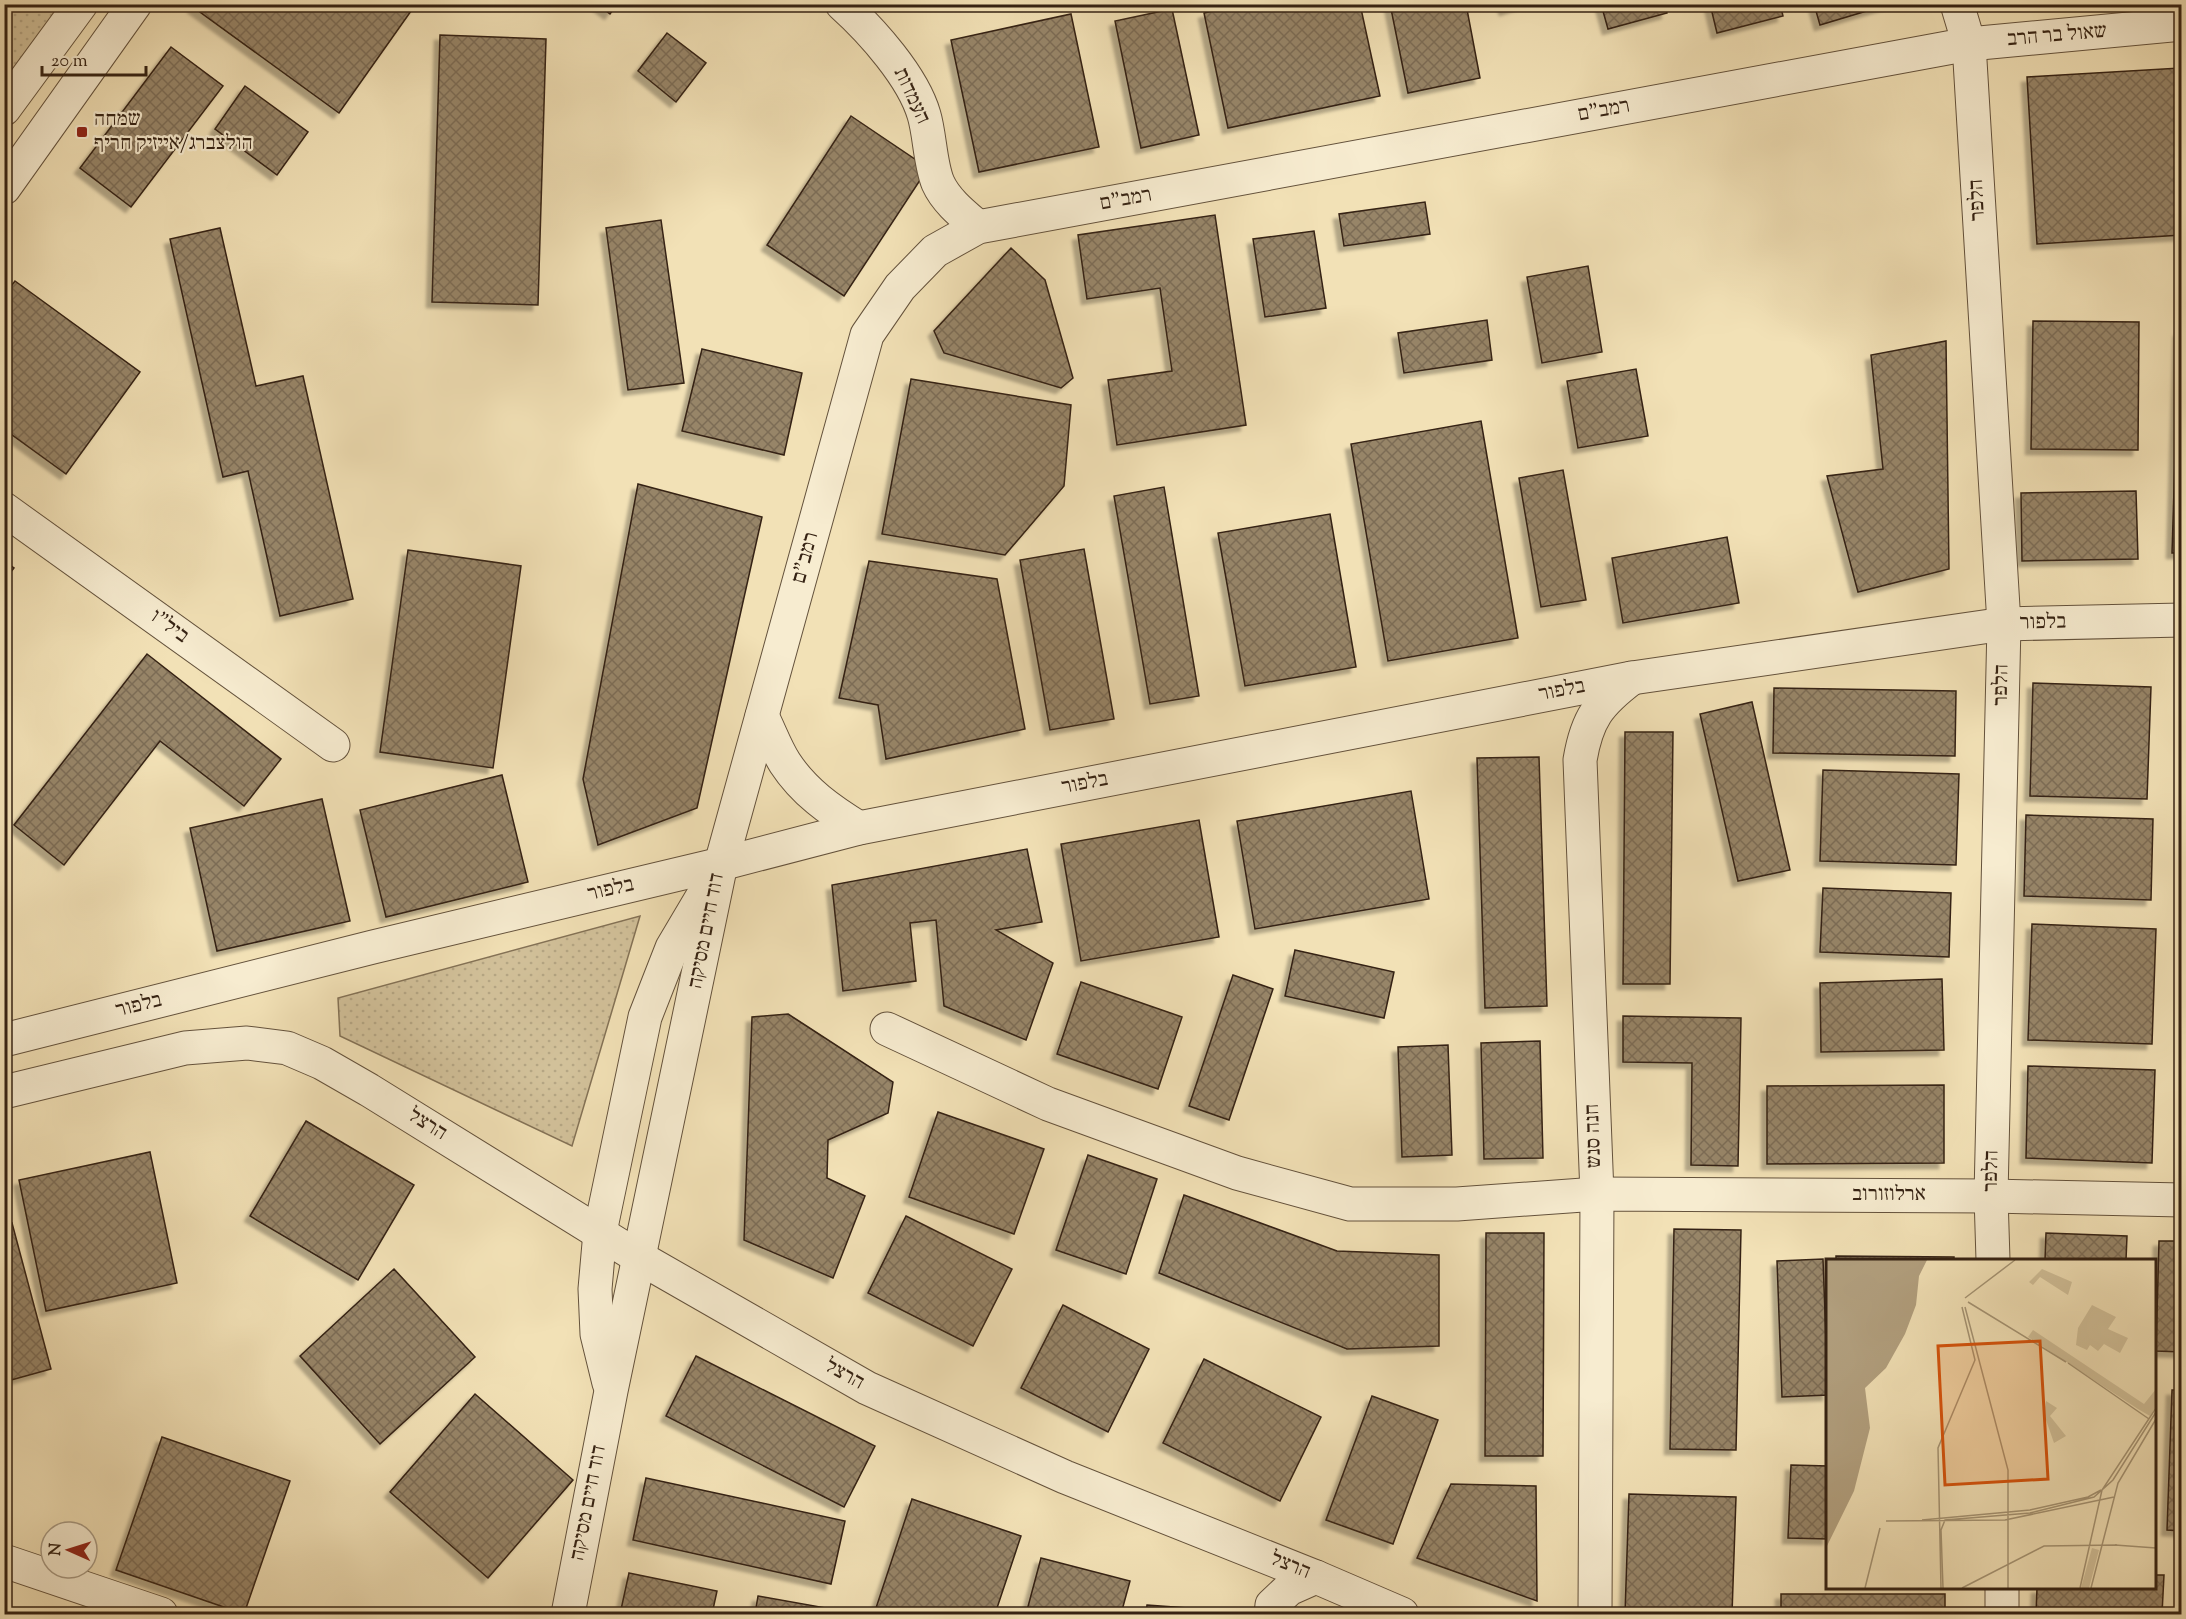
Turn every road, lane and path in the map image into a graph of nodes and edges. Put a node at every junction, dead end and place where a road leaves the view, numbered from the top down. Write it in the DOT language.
graph roads {
  1 [pos="81,4"];
  2 [pos="135,4"];
  3 [pos="842,4"];
  4 [pos="1957,4"];
  5 [pos="2181,24"];
  6 [pos="1969,44"];
  7 [pos="4,109"];
  8 [pos="4,188"];
  9 [pos="978,227"];
  10 [pos="4,509"];
  11 [pos="2181,620"];
  12 [pos="2004,624"];
  13 [pos="1632,678"];
  14 [pos="762,717"];
  15 [pos="333,745"];
  16 [pos="859,828"];
  17 [pos="721,864"];
  18 [pos="887,1029"];
  19 [pos="4,1040"];
  20 [pos="4,1092"];
  21 [pos="1597,1194"];
  22 [pos="1991,1196"];
  23 [pos="2181,1200"];
  24 [pos="600,1232"];
  25 [pos="640,1258"];
  26 [pos="1993,1259"];
  27 [pos="611,1391"];
  28 [pos="4,1561"];
  29 [pos="1316,1577"];
  30 [pos="2001,1589"];
  31 [pos="161,1614"];
  32 [pos="568,1614"];
  33 [pos="1271,1614"];
  34 [pos="1402,1614"];
  35 [pos="1595,1614"];
  36 [pos="2002,1614"];
  1 -- 7 [label="street"];
  2 -- 8 [label="street"];
  3 -- 9 [label="street, העמדות"];
  4 -- 6 [label="street, הלפר"];
  5 -- 6 [label="street, שאול בר הרב"];
  6 -- 9 [label="street, רמב\"ם"];
  6 -- 12 [label="street, הלפר"];
  9 -- 14 [label="street, רמב\"ם"];
  10 -- 15 [label="street, ביל\"ו"];
  11 -- 12 [label="street, בלפור"];
  12 -- 13 [label="street, בלפור"];
  12 -- 22 [label="street, הלפר"];
  13 -- 16 [label="street, בלפור"];
  13 -- 21 [label="street, חנה סנש"];
  14 -- 16 [label="street"];
  14 -- 17 [label="street, רמב\"ם"];
  16 -- 17 [label="street, בלפור"];
  17 -- 19 [label="street, בלפור"];
  17 -- 24 [label="street, דוד חיים מסיקה"];
  17 -- 25 [label="street, דוד חיים מסיקה"];
  18 -- 21 [label="street, ארלוזורוב"];
  20 -- 24 [label="street, הרצל"];
  21 -- 22 [label="street, ארלוזורוב"];
  21 -- 35 [label="street, חנה סנש"];
  22 -- 23 [label="street, ארלוזורוב"];
  22 -- 26 [label="street, הלפר"];
  24 -- 25 [label="street, הרצל"];
  24 -- 27 [label="street, דוד חיים מסיקה"];
  25 -- 27 [label="street, דוד חיים מסיקה"];
  25 -- 29 [label="street, הרצל"];
  27 -- 32 [label="street, דוד חיים מסיקה"];
  28 -- 31 [label="street"];
  29 -- 33 [label="street"];
  29 -- 34 [label="street, הרצל"];
  30 -- 36 [label="street"];
}
